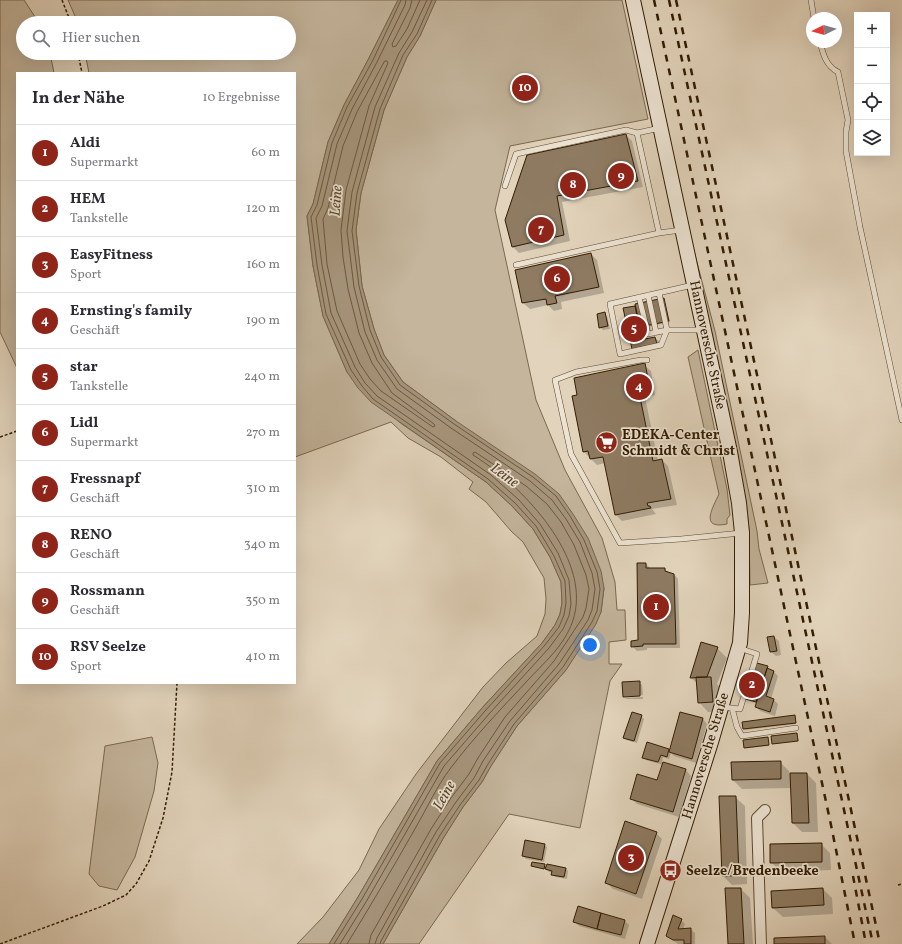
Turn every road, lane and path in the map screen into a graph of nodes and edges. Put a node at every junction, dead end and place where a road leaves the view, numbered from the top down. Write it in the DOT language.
graph roads {
  1 [pos="62,0"];
  2 [pos="633,0"];
  3 [pos="811,0"];
  4 [pos="813,12"];
  5 [pos="69,16"];
  6 [pos="822,48"];
  7 [pos="79,60"];
  8 [pos="82,72"];
  9 [pos="660,128"];
  10 [pos="637,133"];
  11 [pos="505,186"];
  12 [pos="682,230"];
  13 [pos="659,233"];
  14 [pos="516,265"];
  15 [pos="694,285"];
  16 [pos="659,294"];
  17 [pos="648,295"];
  18 [pos="639,297"];
  19 [pos="667,330"];
  20 [pos="704,330"];
  21 [pos="656,332"];
  22 [pos="647,360"];
  23 [pos="902,420"];
  24 [pos="16,431"];
  25 [pos="0,437"];
  26 [pos="742,533"];
  27 [pos="739,648"];
  28 [pos="177,684"];
  29 [pos="727,707"];
  30 [pos="796,728"];
  31 [pos="765,810"];
  32 [pos="902,884"];
  33 [pos="898,885"];
  34 [pos="0,944"];
  35 [pos="647,944"];
  36 [pos="761,944"];
  1 -- 5 [label="path"];
  2 -- 9 [label="street, Hannoversche Straße"];
  3 -- 4 [label="lane"];
  6 -- 23 [label="lane"];
  7 -- 8 [label="path"];
  9 -- 10 [label="lane"];
  9 -- 12 [label="street, Hannoversche Straße"];
  10 -- 11 [label="lane"];
  10 -- 13 [label="lane"];
  12 -- 13 [label="lane"];
  12 -- 15 [label="street, Hannoversche Straße"];
  13 -- 14 [label="lane"];
  15 -- 16 [label="lane"];
  15 -- 20 [label="street, Hannoversche Straße"];
  16 -- 17 [label="lane"];
  16 -- 19 [label="lane"];
  17 -- 18 [label="lane"];
  17 -- 21 [label="lane"];
  18 -- 19 [label="lane"];
  18 -- 21 [label="lane"];
  19 -- 20 [label="lane"];
  19 -- 21 [label="lane"];
  20 -- 26 [label="street, Hannoversche Straße"];
  22 -- 26 [label="lane"];
  24 -- 25 [label="path"];
  26 -- 27 [label="street, Hannoversche Straße"];
  27 -- 29 [label="street, Hannoversche Straße"];
  27 -- 29 [label="lane"];
  28 -- 34 [label="path"];
  29 -- 30 [label="lane"];
  29 -- 35 [label="street, Hannoversche Straße"];
  31 -- 36 [label="street"];
  32 -- 33 [label="path"];
}
